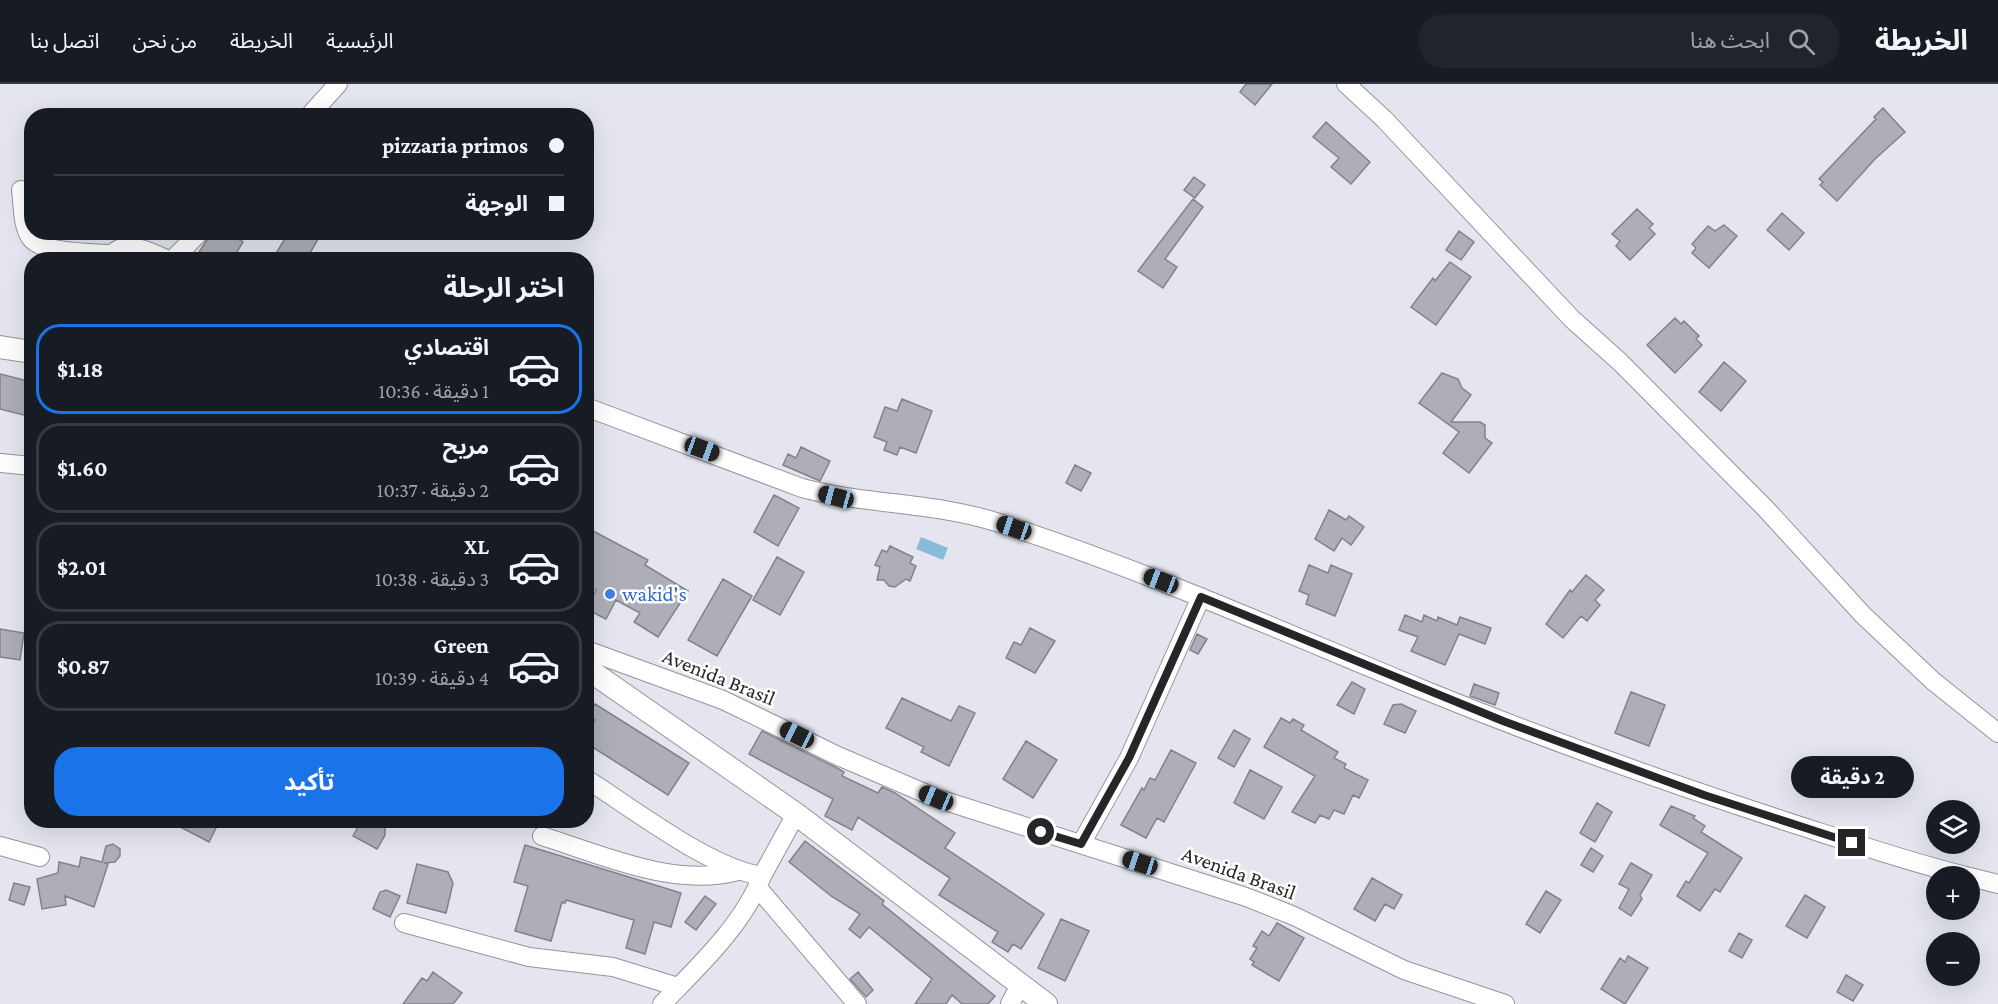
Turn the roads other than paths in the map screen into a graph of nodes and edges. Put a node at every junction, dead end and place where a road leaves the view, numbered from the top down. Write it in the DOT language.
graph roads {
  1 [pos="338,84"];
  2 [pos="1346,84"];
  3 [pos="316,108"];
  4 [pos="21,190"];
  5 [pos="24,214"];
  6 [pos="34,240"];
  7 [pos="191,240"];
  8 [pos="74,252"];
  9 [pos="117,252"];
  10 [pos="149,252"];
  11 [pos="179,252"];
  12 [pos="0,347"];
  13 [pos="24,351"];
  14 [pos="594,410"];
  15 [pos="0,463"];
  16 [pos="24,465"];
  17 [pos="1201,597"];
  18 [pos="594,654"];
  19 [pos="594,674"];
  20 [pos="1998,733"];
  21 [pos="594,784"];
  22 [pos="796,814"];
  23 [pos="542,836"];
  24 [pos="1081,844"];
  25 [pos="0,846"];
  26 [pos="40,857"];
  27 [pos="1926,866"];
  28 [pos="739,871"];
  29 [pos="1980,880"];
  30 [pos="760,882"];
  31 [pos="1998,884"];
  32 [pos="404,923"];
  33 [pos="678,987"];
  34 [pos="1015,994"];
  35 [pos="662,1004"];
  36 [pos="857,1004"];
  37 [pos="1046,1004"];
  38 [pos="1505,1004"];
  1 -- 3 [label="street"];
  2 -- 20 [label="street"];
  4 -- 5 [label="street"];
  6 -- 8 [label="street"];
  7 -- 11 [label="street"];
  9 -- 10 [label="street"];
  12 -- 13 [label="main road"];
  14 -- 17 [label="street"];
  15 -- 16 [label="street"];
  17 -- 24 [label="street"];
  17 -- 27 [label="street"];
  18 -- 24 [label="street, Avenida Brasil"];
  19 -- 22 [label="main road"];
  21 -- 28 [label="street"];
  22 -- 30 [label="street"];
  22 -- 34 [label="main road"];
  23 -- 28 [label="street"];
  24 -- 38 [label="street, Avenida Brasil"];
  25 -- 26 [label="street"];
  28 -- 30 [label="street"];
  29 -- 31 [label="street"];
  30 -- 33 [label="street"];
  30 -- 36 [label="street"];
  32 -- 33 [label="street"];
  33 -- 35 [label="street"];
  34 -- 37 [label="main road"];
}
